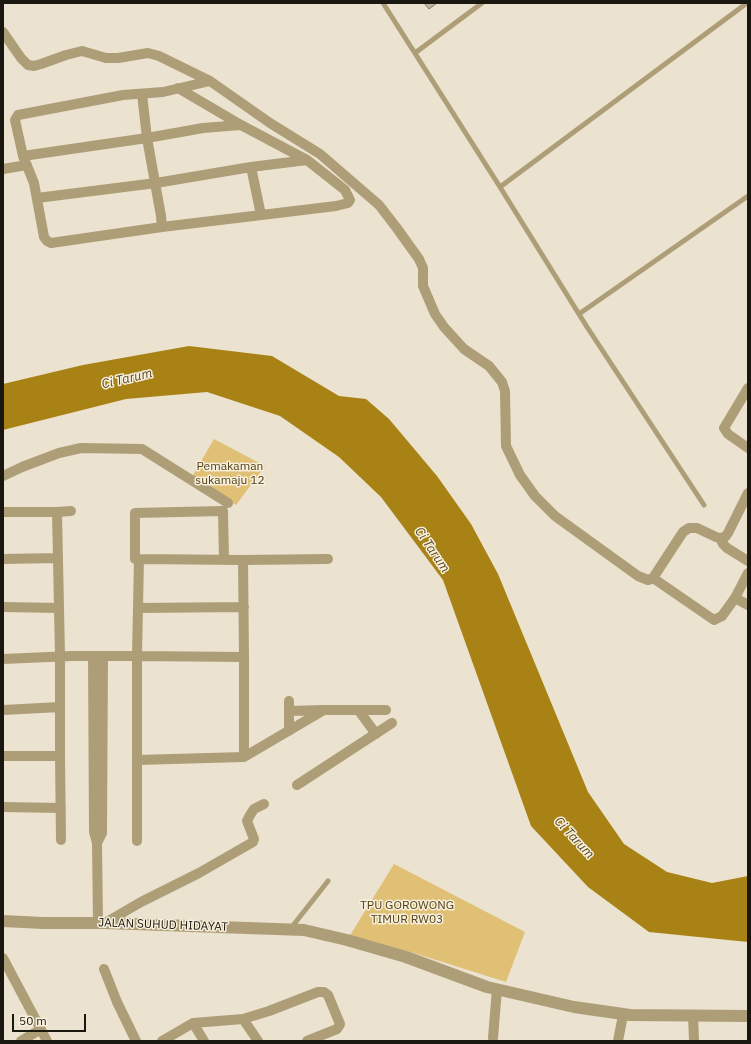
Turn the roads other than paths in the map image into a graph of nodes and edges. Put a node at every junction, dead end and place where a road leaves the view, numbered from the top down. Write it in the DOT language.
graph roads {
  1 [pos="383,3"];
  2 [pos="482,3"];
  3 [pos="747,3"];
  4 [pos="3,32"];
  5 [pos="415,53"];
  6 [pos="210,81"];
  7 [pos="178,88"];
  8 [pos="142,94"];
  9 [pos="241,125"];
  10 [pos="148,138"];
  11 [pos="25,160"];
  12 [pos="308,160"];
  13 [pos="251,167"];
  14 [pos="3,169"];
  15 [pos="156,183"];
  16 [pos="500,187"];
  17 [pos="748,196"];
  18 [pos="37,198"];
  19 [pos="260,215"];
  20 [pos="162,227"];
  21 [pos="579,314"];
  22 [pos="748,388"];
  23 [pos="748,448"];
  24 [pos="3,476"];
  25 [pos="748,493"];
  26 [pos="228,503"];
  27 [pos="704,505"];
  28 [pos="71,511"];
  29 [pos="3,512"];
  30 [pos="57,512"];
  31 [pos="720,538"];
  32 [pos="58,558"];
  33 [pos="3,559"];
  34 [pos="138,559"];
  35 [pos="328,559"];
  36 [pos="224,560"];
  37 [pos="243,560"];
  38 [pos="748,562"];
  39 [pos="748,573"];
  40 [pos="653,578"];
  41 [pos="735,598"];
  42 [pos="748,606"];
  43 [pos="3,607"];
  44 [pos="244,607"];
  45 [pos="60,608"];
  46 [pos="138,608"];
  47 [pos="60,656"];
  48 [pos="98,656"];
  49 [pos="136,656"];
  50 [pos="244,657"];
  51 [pos="3,659"];
  52 [pos="60,707"];
  53 [pos="3,710"];
  54 [pos="324,710"];
  55 [pos="386,710"];
  56 [pos="359,711"];
  57 [pos="392,723"];
  58 [pos="289,731"];
  59 [pos="376,734"];
  60 [pos="3,756"];
  61 [pos="60,756"];
  62 [pos="244,757"];
  63 [pos="137,760"];
  64 [pos="297,785"];
  65 [pos="264,804"];
  66 [pos="3,807"];
  67 [pos="61,808"];
  68 [pos="62,840"];
  69 [pos="138,841"];
  70 [pos="328,881"];
  71 [pos="3,921"];
  72 [pos="101,923"];
  73 [pos="291,929"];
  74 [pos="3,958"];
  75 [pos="104,968"];
  76 [pos="497,989"];
  77 [pos="623,1015"];
  78 [pos="693,1015"];
  79 [pos="748,1016"];
  80 [pos="243,1019"];
  81 [pos="193,1023"];
  82 [pos="41,1029"];
  83 [pos="494,1038"];
  84 [pos="21,1041"];
  85 [pos="47,1041"];
  86 [pos="136,1041"];
  87 [pos="162,1041"];
  88 [pos="204,1041"];
  89 [pos="258,1041"];
  90 [pos="306,1041"];
  91 [pos="618,1041"];
  92 [pos="694,1041"];
  1 -- 5 [label="lane"];
  2 -- 5 [label="lane"];
  3 -- 16 [label="lane"];
  4 -- 6 [label="street"];
  5 -- 16 [label="lane"];
  6 -- 7 [label="street"];
  6 -- 40 [label="street"];
  7 -- 8 [label="street"];
  7 -- 9 [label="street"];
  8 -- 10 [label="street"];
  8 -- 11 [label="street"];
  9 -- 10 [label="street"];
  9 -- 12 [label="street"];
  10 -- 11 [label="street"];
  10 -- 15 [label="street"];
  11 -- 14 [label="street"];
  11 -- 18 [label="street"];
  12 -- 13 [label="street"];
  12 -- 19 [label="street"];
  13 -- 15 [label="street"];
  13 -- 19 [label="street"];
  15 -- 18 [label="street"];
  15 -- 20 [label="street"];
  16 -- 21 [label="lane"];
  17 -- 21 [label="lane"];
  18 -- 20 [label="street"];
  19 -- 20 [label="street"];
  21 -- 27 [label="lane"];
  22 -- 23 [label="street"];
  24 -- 26 [label="street"];
  25 -- 31 [label="street"];
  28 -- 30 [label="street"];
  29 -- 30 [label="street"];
  30 -- 32 [label="street"];
  31 -- 38 [label="street"];
  31 -- 40 [label="street"];
  32 -- 33 [label="street"];
  32 -- 45 [label="street"];
  34 -- 36 [label="street"];
  34 -- 36 [label="street"];
  34 -- 46 [label="street"];
  35 -- 37 [label="street"];
  36 -- 37 [label="street"];
  37 -- 44 [label="street"];
  39 -- 41 [label="street"];
  40 -- 41 [label="street"];
  41 -- 42 [label="street"];
  43 -- 45 [label="street"];
  44 -- 46 [label="street"];
  44 -- 50 [label="street"];
  45 -- 47 [label="street"];
  46 -- 49 [label="street"];
  47 -- 48 [label="street"];
  47 -- 51 [label="street"];
  47 -- 52 [label="street"];
  48 -- 49 [label="street"];
  48 -- 72 [label="street"];
  49 -- 50 [label="street"];
  49 -- 63 [label="street"];
  50 -- 62 [label="street"];
  52 -- 53 [label="street"];
  52 -- 61 [label="street"];
  54 -- 56 [label="street"];
  54 -- 58 [label="street"];
  54 -- 58 [label="street"];
  55 -- 56 [label="street"];
  56 -- 59 [label="street"];
  57 -- 59 [label="street"];
  58 -- 62 [label="street"];
  59 -- 64 [label="street"];
  60 -- 61 [label="street"];
  61 -- 67 [label="street"];
  62 -- 63 [label="street"];
  63 -- 69 [label="street"];
  65 -- 72 [label="street"];
  66 -- 67 [label="street"];
  67 -- 68 [label="street"];
  70 -- 73 [label="lane"];
  71 -- 72 [label="street, JALAN SUHUD HIDAYAT"];
  72 -- 73 [label="street, JALAN SUHUD HIDAYAT"];
  73 -- 76 [label="street, JALAN SUHUD HIDAYAT"];
  74 -- 82 [label="street"];
  75 -- 86 [label="street"];
  76 -- 77 [label="street, JALAN SUHUD HIDAYAT"];
  76 -- 83 [label="street"];
  77 -- 78 [label="street, JALAN SUHUD HIDAYAT"];
  77 -- 91 [label="street"];
  78 -- 79 [label="street, JALAN SUHUD HIDAYAT"];
  78 -- 92 [label="street"];
  80 -- 81 [label="street"];
  80 -- 89 [label="street"];
  80 -- 90 [label="street"];
  81 -- 87 [label="street"];
  81 -- 88 [label="street"];
  82 -- 84 [label="street"];
  82 -- 85 [label="street"];
}
